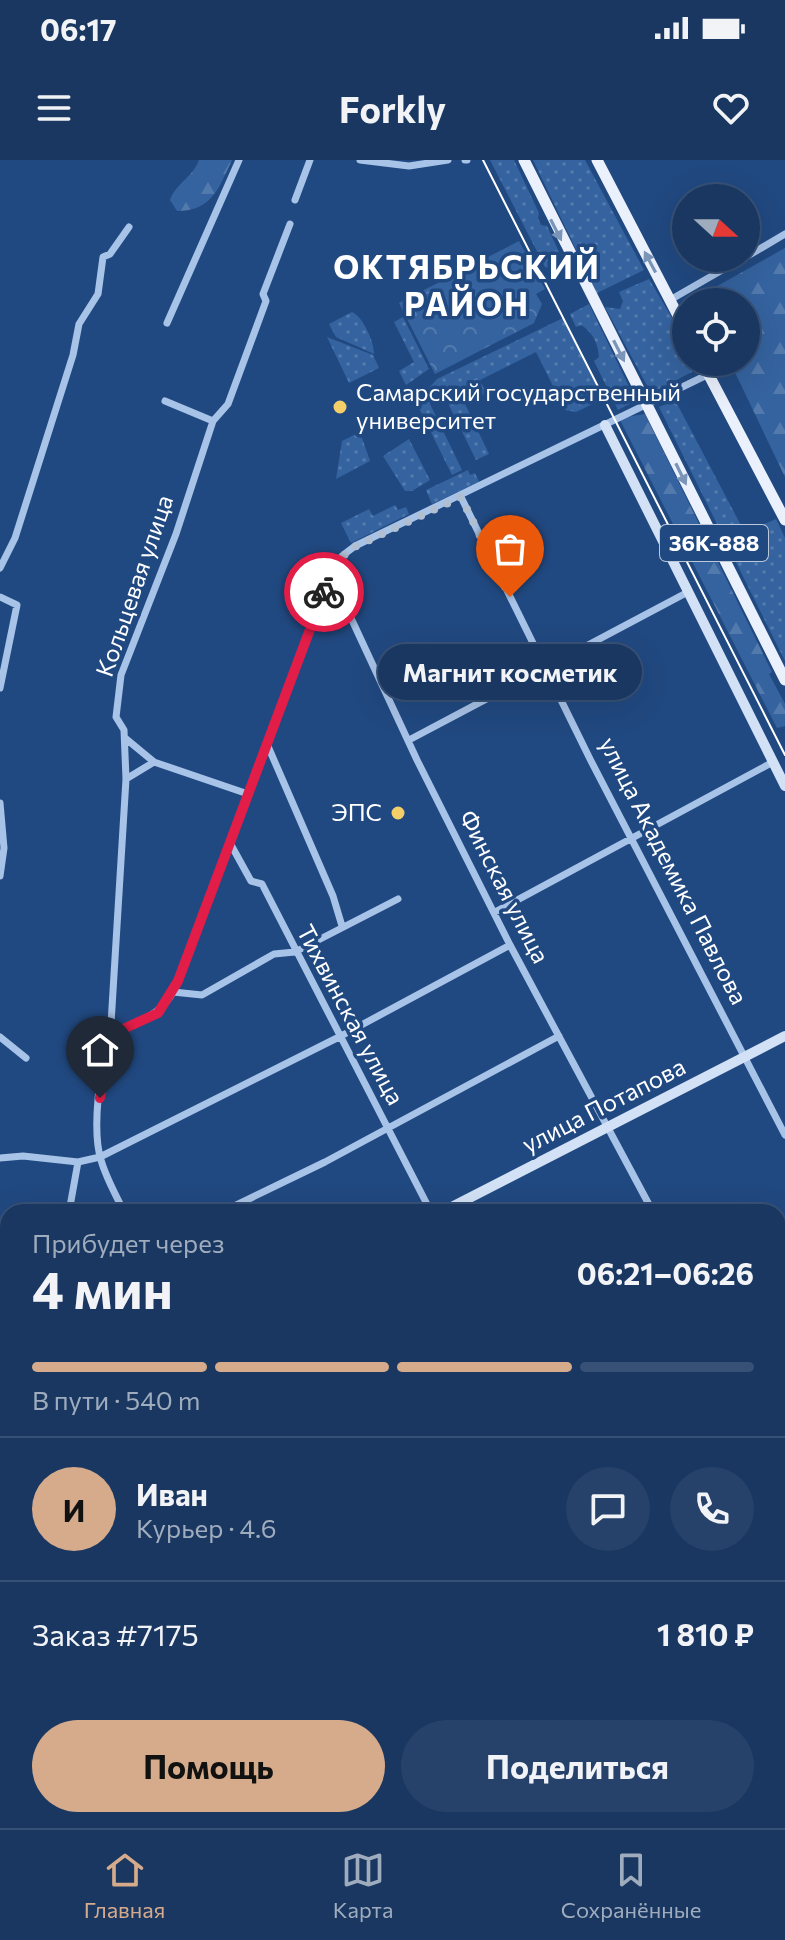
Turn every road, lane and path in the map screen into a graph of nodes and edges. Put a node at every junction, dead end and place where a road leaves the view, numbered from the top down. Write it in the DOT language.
graph roads {
  1 [pos="239,160"];
  2 [pos="310,160"];
  3 [pos="360,160"];
  4 [pos="448,160"];
  5 [pos="524,160"];
  6 [pos="597,160"];
  7 [pos="295,200"];
  8 [pos="290,224"];
  9 [pos="129,227"];
  10 [pos="785,234"];
  11 [pos="760,248"];
  12 [pos="719,272"];
  13 [pos="670,300"];
  14 [pos="672,304"];
  15 [pos="167,323"];
  16 [pos="705,376"];
  17 [pos="710,376"];
  18 [pos="165,401"];
  19 [pos="646,404"];
  20 [pos="213,421"];
  21 [pos="605,425"];
  22 [pos="461,497"];
  23 [pos="785,520"];
  24 [pos="0,568"];
  25 [pos="330,575"];
  26 [pos="688,592"];
  27 [pos="0,597"];
  28 [pos="545,665"];
  29 [pos="785,680"];
  30 [pos="0,688"];
  31 [pos="125,738"];
  32 [pos="409,740"];
  33 [pos="267,744"];
  34 [pos="154,762"];
  35 [pos="773,762"];
  36 [pos="126,779"];
  37 [pos="785,786"];
  38 [pos="248,794"];
  39 [pos="0,803"];
  40 [pos="634,838"];
  41 [pos="230,843"];
  42 [pos="0,876"];
  43 [pos="398,899"];
  44 [pos="495,912"];
  45 [pos="342,926"];
  46 [pos="510,945"];
  47 [pos="295,952"];
  48 [pos="173,992"];
  49 [pos="341,1036"];
  50 [pos="559,1036"];
  51 [pos="785,1036"];
  52 [pos="0,1037"];
  53 [pos="110,1040"];
  54 [pos="746,1056"];
  55 [pos="26,1058"];
  56 [pos="387,1128"];
  57 [pos="606,1128"];
  58 [pos="785,1135"];
  59 [pos="100,1157"];
  60 [pos="0,1158"];
  61 [pos="78,1162"];
  62 [pos="70,1204"];
  63 [pos="121,1204"];
  64 [pos="238,1204"];
  65 [pos="427,1204"];
  66 [pos="458,1204"];
  67 [pos="649,1204"];
  1 -- 15 [label="street"];
  2 -- 7 [label="street"];
  3 -- 4 [label="street"];
  5 -- 19 [label="main road, 36К-888, one-way"];
  13 -- 6 [label="main road, one-way"];
  8 -- 20 [label="street, Кольцевая улица"];
  9 -- 24 [label="street"];
  10 -- 11 [label="street"];
  12 -- 13 [label="street"];
  13 -- 14 [label="main road"];
  16 -- 19 [label="street"];
  17 -- 23 [label="main road, 36К-888"];
  18 -- 20 [label="street"];
  19 -- 21 [label="street"];
  19 -- 29 [label="main road, 36К-888, one-way"];
  20 -- 31 [label="street, Кольцевая улица"];
  21 -- 22 [label="street"];
  21 -- 26 [label="street"];
  22 -- 25 [label="street"];
  22 -- 28 [label="street, улица Академика Павлова"];
  25 -- 32 [label="street, Финская улица"];
  25 -- 33 [label="street"];
  26 -- 28 [label="street"];
  26 -- 35 [label="street"];
  27 -- 30 [label="street"];
  28 -- 32 [label="street"];
  28 -- 40 [label="street, улица Академика Павлова"];
  31 -- 34 [label="street"];
  31 -- 36 [label="street, Кольцевая улица"];
  32 -- 44 [label="street, Финская улица"];
  33 -- 38 [label="street"];
  33 -- 45 [label="street"];
  34 -- 36 [label="street"];
  34 -- 38 [label="street"];
  35 -- 37 [label="street"];
  35 -- 40 [label="street"];
  36 -- 53 [label="street, Кольцевая улица"];
  38 -- 41 [label="street"];
  39 -- 42 [label="street"];
  40 -- 44 [label="street"];
  40 -- 54 [label="street, улица Академика Павлова"];
  41 -- 47 [label="street, Тихвинская улица"];
  41 -- 48 [label="street"];
  43 -- 45 [label="street"];
  44 -- 46 [label="street, Финская улица"];
  45 -- 47 [label="street"];
  46 -- 49 [label="street"];
  46 -- 50 [label="street, Финская улица"];
  47 -- 48 [label="street"];
  47 -- 49 [label="street, Тихвинская улица"];
  48 -- 53 [label="street"];
  49 -- 56 [label="street, Тихвинская улица"];
  49 -- 59 [label="street"];
  50 -- 56 [label="street"];
  50 -- 57 [label="street, Финская улица"];
  51 -- 54 [label="street, улица Потапова"];
  52 -- 55 [label="street"];
  53 -- 59 [label="street, Кольцевая улица"];
  54 -- 57 [label="street, улица Потапова"];
  54 -- 58 [label="street, улица Академика Павлова"];
  56 -- 64 [label="street"];
  56 -- 65 [label="street, Тихвинская улица"];
  57 -- 66 [label="street, улица Потапова"];
  57 -- 67 [label="street, Финская улица"];
  59 -- 61 [label="street"];
  59 -- 63 [label="street, Кольцевая улица"];
  60 -- 61 [label="street"];
  61 -- 62 [label="street"];
}
